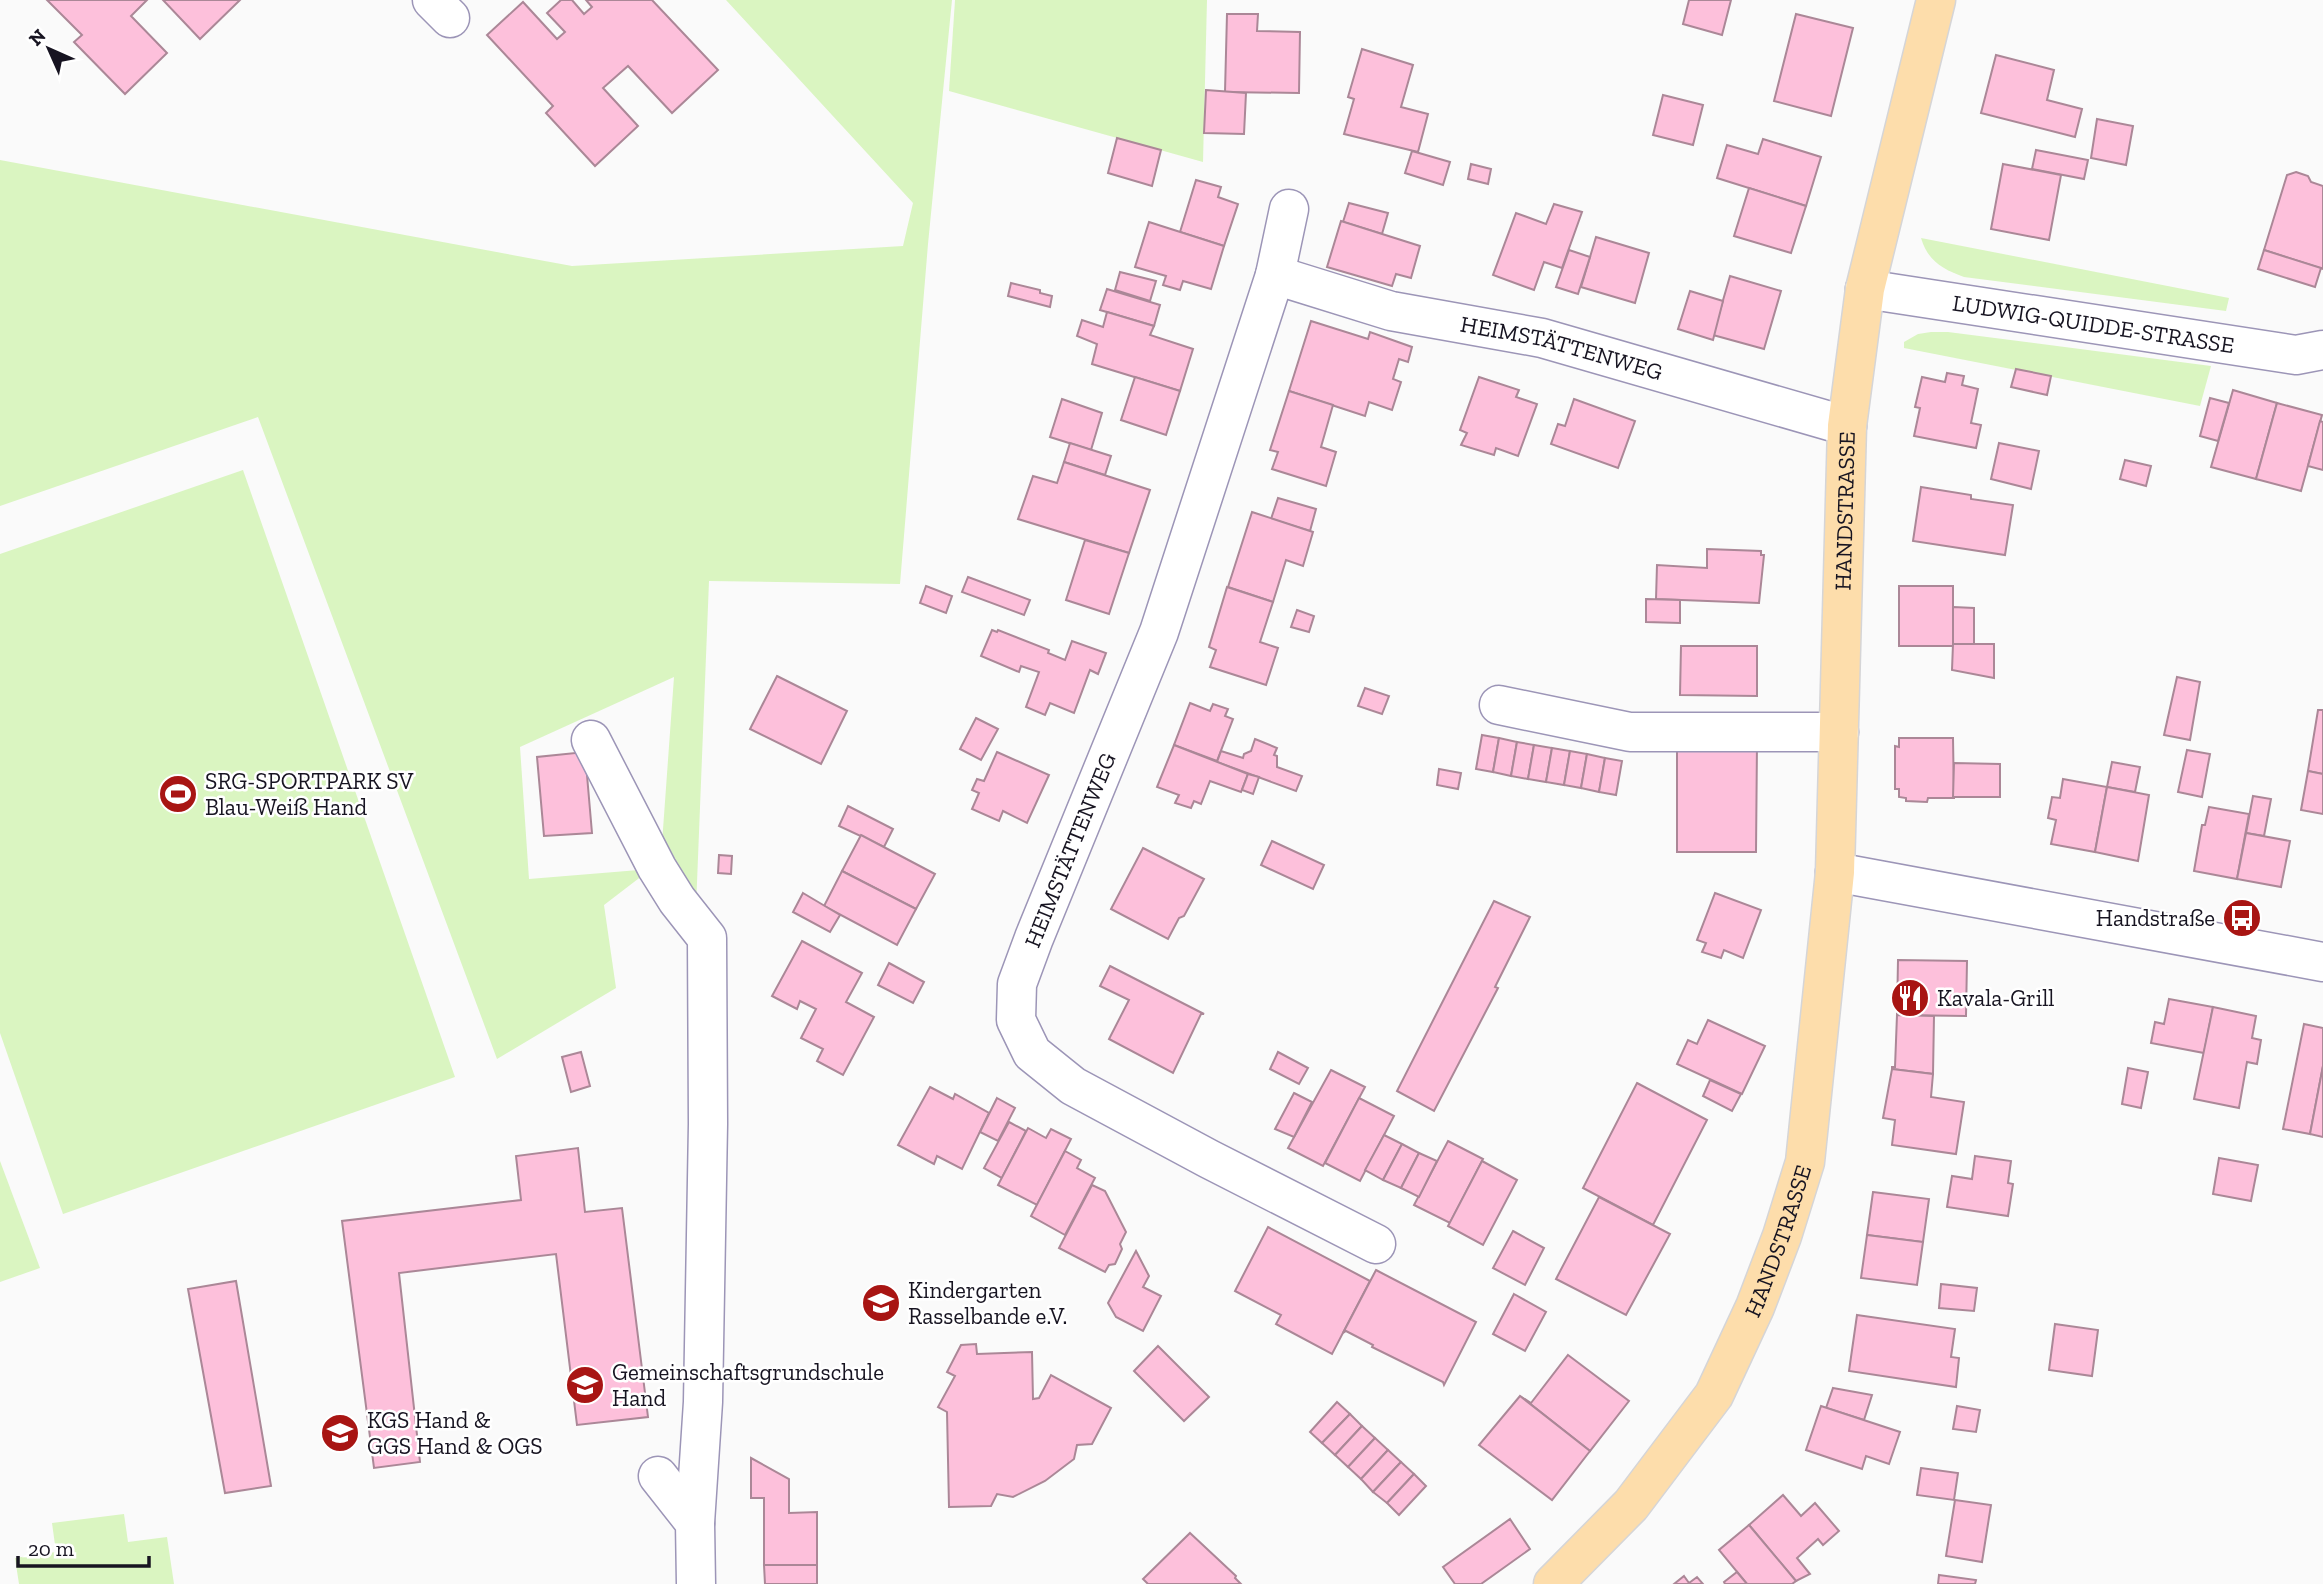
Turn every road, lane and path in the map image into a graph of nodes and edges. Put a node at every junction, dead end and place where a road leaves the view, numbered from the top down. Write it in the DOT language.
graph roads {
  1 [pos="1936,0"];
  2 [pos="1289,209"];
  3 [pos="1275,275"];
  4 [pos="1864,289"];
  5 [pos="2323,350"];
  6 [pos="1847,426"];
  7 [pos="1499,705"];
  8 [pos="1839,732"];
  9 [pos="590,740"];
  10 [pos="1835,872"];
  11 [pos="2323,962"];
  12 [pos="1376,1244"];
  13 [pos="658,1476"];
  14 [pos="695,1523"];
  15 [pos="696,1584"];
  16 [pos="1554,1584"];
  1 -- 4 [label="main road, HANDSTRASSE"];
  2 -- 3 [label="street, HEIMSTÄTTENWEG"];
  3 -- 6 [label="street, HEIMSTÄTTENWEG"];
  3 -- 12 [label="street, HEIMSTÄTTENWEG"];
  4 -- 5 [label="street, LUDWIG-QUIDDE-STRASSE"];
  4 -- 6 [label="main road, HANDSTRASSE"];
  6 -- 8 [label="main road, HANDSTRASSE"];
  7 -- 8 [label="street"];
  8 -- 10 [label="main road, HANDSTRASSE"];
  9 -- 14 [label="street"];
  10 -- 11 [label="street"];
  10 -- 16 [label="main road, HANDSTRASSE"];
  13 -- 14 [label="street"];
  14 -- 15 [label="street"];
}
